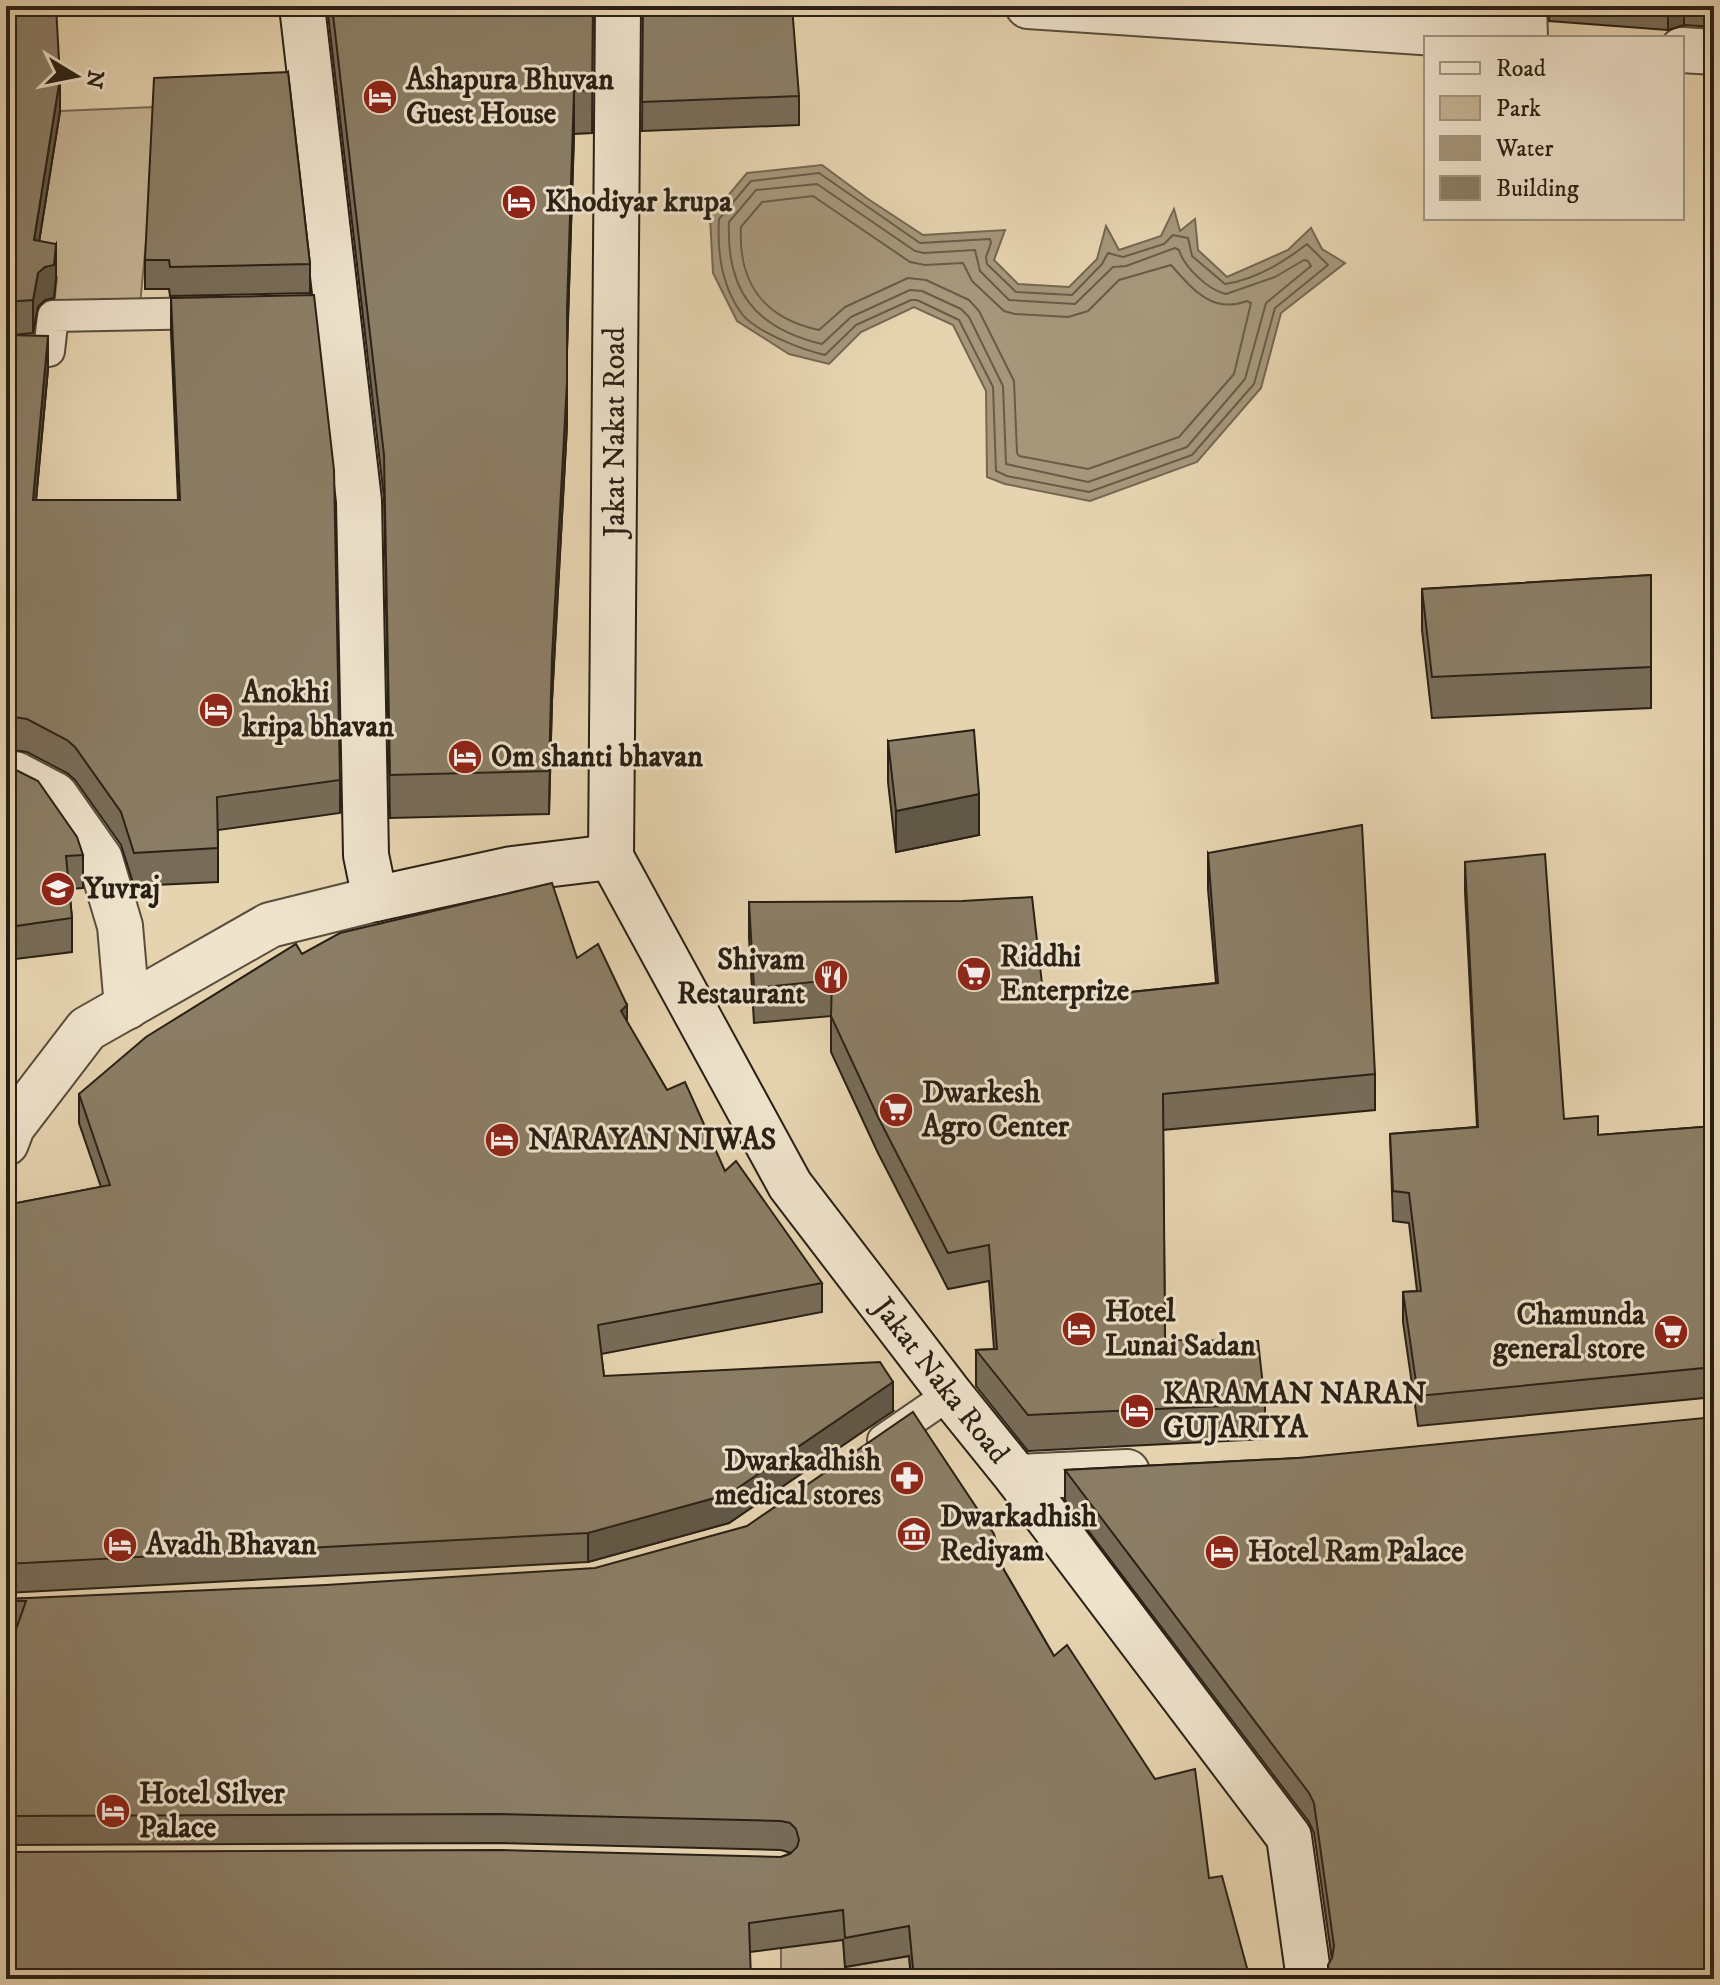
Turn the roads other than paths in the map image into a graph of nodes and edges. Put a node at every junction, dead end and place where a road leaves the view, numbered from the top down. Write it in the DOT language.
graph roads {
  1 [pos="302,6"];
  2 [pos="618,6"];
  3 [pos="1028,6"];
  4 [pos="1524,6"];
  5 [pos="1481,36"];
  6 [pos="1525,36"];
  7 [pos="1684,50"];
  8 [pos="1714,52"];
  9 [pos="246,313"];
  10 [pos="6,352"];
  11 [pos="6,774"];
  12 [pos="611,857"];
  13 [pos="375,899"];
  14 [pos="127,1007"];
  15 [pos="8,1131"];
  16 [pos="950,1394"];
  17 [pos="860,1456"];
  18 [pos="1172,1469"];
  19 [pos="1017,1477"];
  20 [pos="1309,1979"];
  1 -- 13 [label="main road"];
  2 -- 12 [label="main road, Jakat Nakat Road"];
  3 -- 5 [label="main road"];
  4 -- 6 [label="main road"];
  7 -- 8 [label="main road"];
  9 -- 10 [label="lane"];
  11 -- 14 [label="main road"];
  12 -- 13 [label="main road"];
  12 -- 16 [label="main road, Jakat Naka Road"];
  13 -- 14 [label="main road"];
  14 -- 15 [label="main road"];
  16 -- 17 [label="lane"];
  16 -- 19 [label="main road, Jakat Naka Road"];
  18 -- 19 [label="main road"];
  19 -- 20 [label="main road, Jakat Naka Road"];
}
